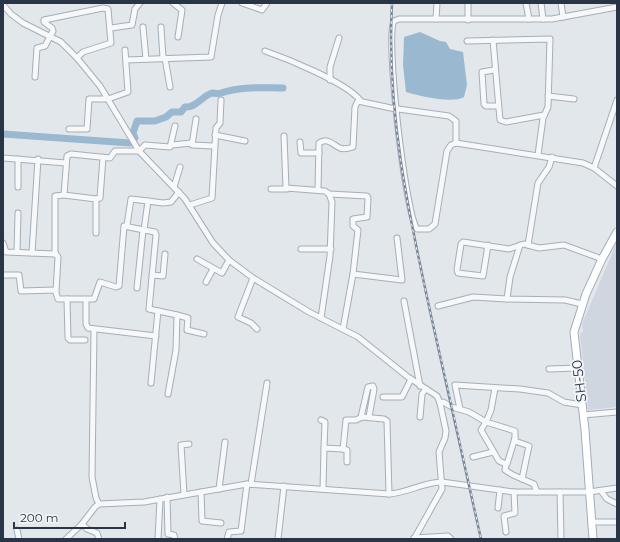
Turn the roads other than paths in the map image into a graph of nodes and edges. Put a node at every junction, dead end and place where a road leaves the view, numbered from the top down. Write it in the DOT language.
graph roads {
  1 [pos="140,3"];
  2 [pos="173,3"];
  3 [pos="222,3"];
  4 [pos="242,3"];
  5 [pos="268,3"];
  6 [pos="437,3"];
  7 [pos="468,3"];
  8 [pos="526,3"];
  9 [pos="541,3"];
  10 [pos="561,3"];
  11 [pos="3,5"];
  12 [pos="617,7"];
  13 [pos="3,14"];
  14 [pos="11,14"];
  15 [pos="563,17"];
  16 [pos="436,19"];
  17 [pos="529,19"];
  18 [pos="543,19"];
  19 [pos="468,20"];
  20 [pos="143,27"];
  21 [pos="161,27"];
  22 [pos="111,28"];
  23 [pos="50,36"];
  24 [pos="178,38"];
  25 [pos="339,38"];
  26 [pos="467,40"];
  27 [pos="493,40"];
  28 [pos="125,50"];
  29 [pos="265,51"];
  30 [pos="77,58"];
  31 [pos="164,58"];
  32 [pos="146,59"];
  33 [pos="126,60"];
  34 [pos="494,70"];
  35 [pos="35,77"];
  36 [pos="330,80"];
  37 [pos="170,87"];
  38 [pos="548,96"];
  39 [pos="108,99"];
  40 [pos="574,99"];
  41 [pos="221,100"];
  42 [pos="360,100"];
  43 [pos="617,100"];
  44 [pos="497,106"];
  45 [pos="396,109"];
  46 [pos="544,115"];
  47 [pos="196,119"];
  48 [pos="175,126"];
  49 [pos="69,129"];
  50 [pos="215,135"];
  51 [pos="284,136"];
  52 [pos="245,141"];
  53 [pos="300,142"];
  54 [pos="192,143"];
  55 [pos="456,143"];
  56 [pos="172,145"];
  57 [pos="214,146"];
  58 [pos="139,151"];
  59 [pos="319,153"];
  60 [pos="538,155"];
  61 [pos="103,157"];
  62 [pos="552,157"];
  63 [pos="3,158"];
  64 [pos="18,159"];
  65 [pos="38,159"];
  66 [pos="66,163"];
  67 [pos="180,167"];
  68 [pos="594,168"];
  69 [pos="617,186"];
  70 [pos="18,187"];
  71 [pos="174,187"];
  72 [pos="271,189"];
  73 [pos="287,189"];
  74 [pos="318,190"];
  75 [pos="179,192"];
  76 [pos="329,194"];
  77 [pos="64,195"];
  78 [pos="96,199"];
  79 [pos="148,201"];
  80 [pos="190,205"];
  81 [pos="18,213"];
  82 [pos="127,225"];
  83 [pos="144,230"];
  84 [pos="617,232"];
  85 [pos="96,233"];
  86 [pos="397,238"];
  87 [pos="3,243"];
  88 [pos="488,245"];
  89 [pos="520,245"];
  90 [pos="528,245"];
  91 [pos="301,248"];
  92 [pos="331,249"];
  93 [pos="17,252"];
  94 [pos="32,253"];
  95 [pos="56,254"];
  96 [pos="165,254"];
  97 [pos="197,259"];
  98 [pos="602,259"];
  99 [pos="229,260"];
  100 [pos="213,269"];
  101 [pos="353,274"];
  102 [pos="3,275"];
  103 [pos="152,275"];
  104 [pos="253,278"];
  105 [pos="206,282"];
  106 [pos="137,288"];
  107 [pos="56,292"];
  108 [pos="67,299"];
  109 [pos="507,299"];
  110 [pos="86,300"];
  111 [pos="404,301"];
  112 [pos="582,304"];
  113 [pos="438,306"];
  114 [pos="158,312"];
  115 [pos="177,315"];
  116 [pos="321,318"];
  117 [pos="257,329"];
  118 [pos="343,329"];
  119 [pos="94,330"];
  120 [pos="204,334"];
  121 [pos="156,336"];
  122 [pos="85,340"];
  123 [pos="577,368"];
  124 [pos="550,369"];
  125 [pos="411,379"];
  126 [pos="151,383"];
  127 [pos="267,383"];
  128 [pos="420,386"];
  129 [pos="426,388"];
  130 [pos="495,388"];
  131 [pos="168,394"];
  132 [pos="383,397"];
  133 [pos="440,403"];
  134 [pos="582,405"];
  135 [pos="460,409"];
  136 [pos="617,412"];
  137 [pos="583,415"];
  138 [pos="361,417"];
  139 [pos="369,417"];
  140 [pos="420,417"];
  141 [pos="321,420"];
  142 [pos="486,422"];
  143 [pos="515,438"];
  144 [pos="225,442"];
  145 [pos="190,444"];
  146 [pos="324,448"];
  147 [pos="343,449"];
  148 [pos="494,452"];
  149 [pos="473,457"];
  150 [pos="347,462"];
  151 [pos="508,464"];
  152 [pos="522,479"];
  153 [pos="442,482"];
  154 [pos="249,484"];
  155 [pos="284,486"];
  156 [pos="617,488"];
  157 [pos="219,489"];
  158 [pos="323,489"];
  159 [pos="500,490"];
  160 [pos="601,490"];
  161 [pos="201,492"];
  162 [pos="514,492"];
  163 [pos="537,492"];
  164 [pos="560,492"];
  165 [pos="589,492"];
  166 [pos="184,494"];
  167 [pos="389,494"];
  168 [pos="167,497"];
  169 [pos="160,499"];
  170 [pos="100,504"];
  171 [pos="617,504"];
  172 [pos="498,508"];
  173 [pos="591,522"];
  174 [pos="616,522"];
  175 [pos="222,523"];
  176 [pos="82,524"];
  177 [pos="17,530"];
  178 [pos="506,532"];
  179 [pos="20,539"];
  180 [pos="66,539"];
  181 [pos="99,539"];
  182 [pos="158,539"];
  183 [pos="175,539"];
  184 [pos="227,539"];
  185 [pos="278,539"];
  186 [pos="414,539"];
  187 [pos="451,539"];
  188 [pos="560,539"];
  189 [pos="593,539"];
  1 -- 22 [label="street"];
  2 -- 24 [label="street"];
  3 -- 31 [label="street"];
  4 -- 5 [label="street"];
  6 -- 16 [label="street"];
  7 -- 19 [label="street"];
  8 -- 17 [label="street"];
  9 -- 18 [label="street"];
  10 -- 15 [label="street"];
  11 -- 14 [label="street"];
  12 -- 15 [label="street"];
  13 -- 14 [label="street"];
  14 -- 23 [label="street"];
  15 -- 18 [label="street"];
  16 -- 19 [label="street"];
  16 -- 45 [label="street"];
  17 -- 18 [label="street"];
  17 -- 19 [label="street"];
  20 -- 32 [label="street"];
  21 -- 31 [label="street"];
  22 -- 23 [label="street"];
  22 -- 30 [label="street"];
  23 -- 30 [label="street"];
  23 -- 35 [label="street"];
  25 -- 36 [label="street"];
  26 -- 27 [label="street"];
  27 -- 34 [label="street"];
  27 -- 38 [label="street"];
  28 -- 33 [label="street"];
  29 -- 36 [label="street"];
  30 -- 39 [label="street"];
  31 -- 32 [label="street"];
  31 -- 37 [label="street"];
  32 -- 33 [label="street"];
  33 -- 39 [label="street"];
  34 -- 44 [label="street"];
  34 -- 44 [label="street"];
  36 -- 42 [label="street"];
  38 -- 40 [label="street"];
  38 -- 46 [label="street"];
  39 -- 49 [label="street"];
  39 -- 58 [label="street"];
  41 -- 50 [label="street"];
  42 -- 45 [label="street"];
  42 -- 59 [label="street"];
  43 -- 68 [label="street"];
  44 -- 46 [label="street"];
  45 -- 55 [label="street"];
  45 -- 55 [label="street"];
  46 -- 60 [label="street"];
  47 -- 54 [label="street"];
  48 -- 56 [label="street"];
  50 -- 52 [label="street"];
  50 -- 57 [label="street"];
  51 -- 73 [label="street"];
  53 -- 59 [label="street"];
  54 -- 56 [label="street"];
  54 -- 57 [label="street"];
  55 -- 60 [label="street"];
  56 -- 58 [label="street"];
  57 -- 80 [label="street"];
  58 -- 61 [label="street"];
  58 -- 71 [label="street"];
  59 -- 74 [label="street"];
  60 -- 62 [label="street"];
  61 -- 66 [label="street"];
  61 -- 78 [label="street"];
  62 -- 68 [label="street"];
  62 -- 90 [label="street"];
  63 -- 64 [label="street"];
  64 -- 65 [label="street"];
  64 -- 70 [label="street"];
  65 -- 66 [label="street"];
  65 -- 94 [label="street"];
  66 -- 77 [label="street"];
  67 -- 71 [label="street"];
  68 -- 69 [label="street"];
  71 -- 75 [label="street"];
  72 -- 73 [label="street"];
  73 -- 74 [label="street"];
  74 -- 76 [label="street"];
  75 -- 79 [label="street"];
  75 -- 80 [label="street"];
  76 -- 92 [label="street"];
  76 -- 101 [label="street"];
  77 -- 78 [label="street"];
  77 -- 95 [label="street"];
  78 -- 85 [label="street"];
  79 -- 82 [label="street"];
  79 -- 83 [label="street"];
  80 -- 99 [label="street"];
  81 -- 93 [label="street"];
  82 -- 83 [label="street"];
  82 -- 110 [label="street"];
  83 -- 103 [label="street"];
  83 -- 106 [label="street"];
  84 -- 98 [label="main road, SH-50"];
  86 -- 101 [label="street"];
  87 -- 93 [label="street"];
  88 -- 88 [label="street"];
  88 -- 89 [label="street"];
  89 -- 90 [label="street"];
  89 -- 109 [label="street"];
  90 -- 98 [label="street"];
  91 -- 92 [label="street"];
  92 -- 116 [label="street"];
  93 -- 94 [label="street"];
  94 -- 95 [label="street"];
  95 -- 107 [label="street"];
  96 -- 103 [label="street"];
  97 -- 100 [label="street"];
  98 -- 112 [label="main road, SH-50"];
  99 -- 100 [label="street"];
  99 -- 104 [label="street"];
  100 -- 105 [label="street"];
  101 -- 118 [label="street"];
  102 -- 107 [label="street"];
  103 -- 114 [label="street"];
  104 -- 116 [label="street"];
  104 -- 117 [label="street"];
  107 -- 108 [label="street"];
  108 -- 110 [label="street"];
  108 -- 122 [label="street"];
  109 -- 112 [label="street"];
  109 -- 113 [label="street"];
  110 -- 119 [label="street"];
  111 -- 128 [label="street"];
  112 -- 123 [label="main road, SH-50"];
  114 -- 115 [label="street"];
  114 -- 121 [label="street"];
  115 -- 120 [label="street"];
  115 -- 131 [label="street"];
  116 -- 118 [label="street"];
  118 -- 125 [label="street"];
  119 -- 121 [label="street"];
  119 -- 170 [label="street"];
  121 -- 126 [label="street"];
  123 -- 124 [label="street"];
  123 -- 134 [label="main road, SH-50"];
  125 -- 128 [label="street"];
  125 -- 132 [label="street"];
  127 -- 154 [label="street"];
  128 -- 129 [label="street"];
  129 -- 133 [label="street"];
  129 -- 140 [label="street"];
  130 -- 134 [label="street"];
  130 -- 135 [label="street"];
  130 -- 142 [label="street"];
  133 -- 135 [label="street"];
  133 -- 153 [label="street"];
  134 -- 137 [label="main road, SH-50"];
  135 -- 142 [label="street"];
  136 -- 137 [label="street"];
  137 -- 165 [label="main road, SH-50"];
  138 -- 139 [label="street"];
  138 -- 139 [label="street"];
  138 -- 147 [label="street"];
  139 -- 167 [label="street"];
  141 -- 146 [label="street"];
  142 -- 143 [label="street"];
  142 -- 148 [label="street"];
  143 -- 151 [label="street"];
  143 -- 152 [label="street"];
  144 -- 157 [label="street"];
  145 -- 166 [label="street"];
  146 -- 147 [label="street"];
  146 -- 158 [label="street"];
  147 -- 150 [label="street"];
  148 -- 149 [label="street"];
  148 -- 152 [label="street"];
  152 -- 163 [label="street"];
  153 -- 159 [label="street"];
  153 -- 167 [label="street"];
  153 -- 186 [label="street"];
  154 -- 155 [label="street"];
  154 -- 157 [label="street"];
  154 -- 184 [label="street"];
  155 -- 158 [label="street"];
  155 -- 185 [label="street"];
  156 -- 160 [label="street"];
  157 -- 161 [label="street"];
  158 -- 167 [label="street"];
  159 -- 162 [label="street"];
  159 -- 172 [label="street"];
  160 -- 165 [label="street"];
  160 -- 171 [label="street"];
  161 -- 166 [label="street"];
  161 -- 175 [label="street"];
  162 -- 163 [label="street"];
  162 -- 178 [label="street"];
  163 -- 164 [label="street"];
  164 -- 165 [label="street"];
  164 -- 188 [label="street"];
  165 -- 173 [label="main road, SH-50"];
  166 -- 168 [label="street"];
  168 -- 169 [label="street"];
  168 -- 183 [label="street"];
  169 -- 170 [label="street"];
  169 -- 182 [label="street"];
  170 -- 176 [label="street"];
  173 -- 174 [label="street"];
  173 -- 189 [label="main road, SH-50"];
  176 -- 180 [label="street"];
  176 -- 181 [label="street"];
  177 -- 179 [label="street"];
  186 -- 187 [label="street"];
}
